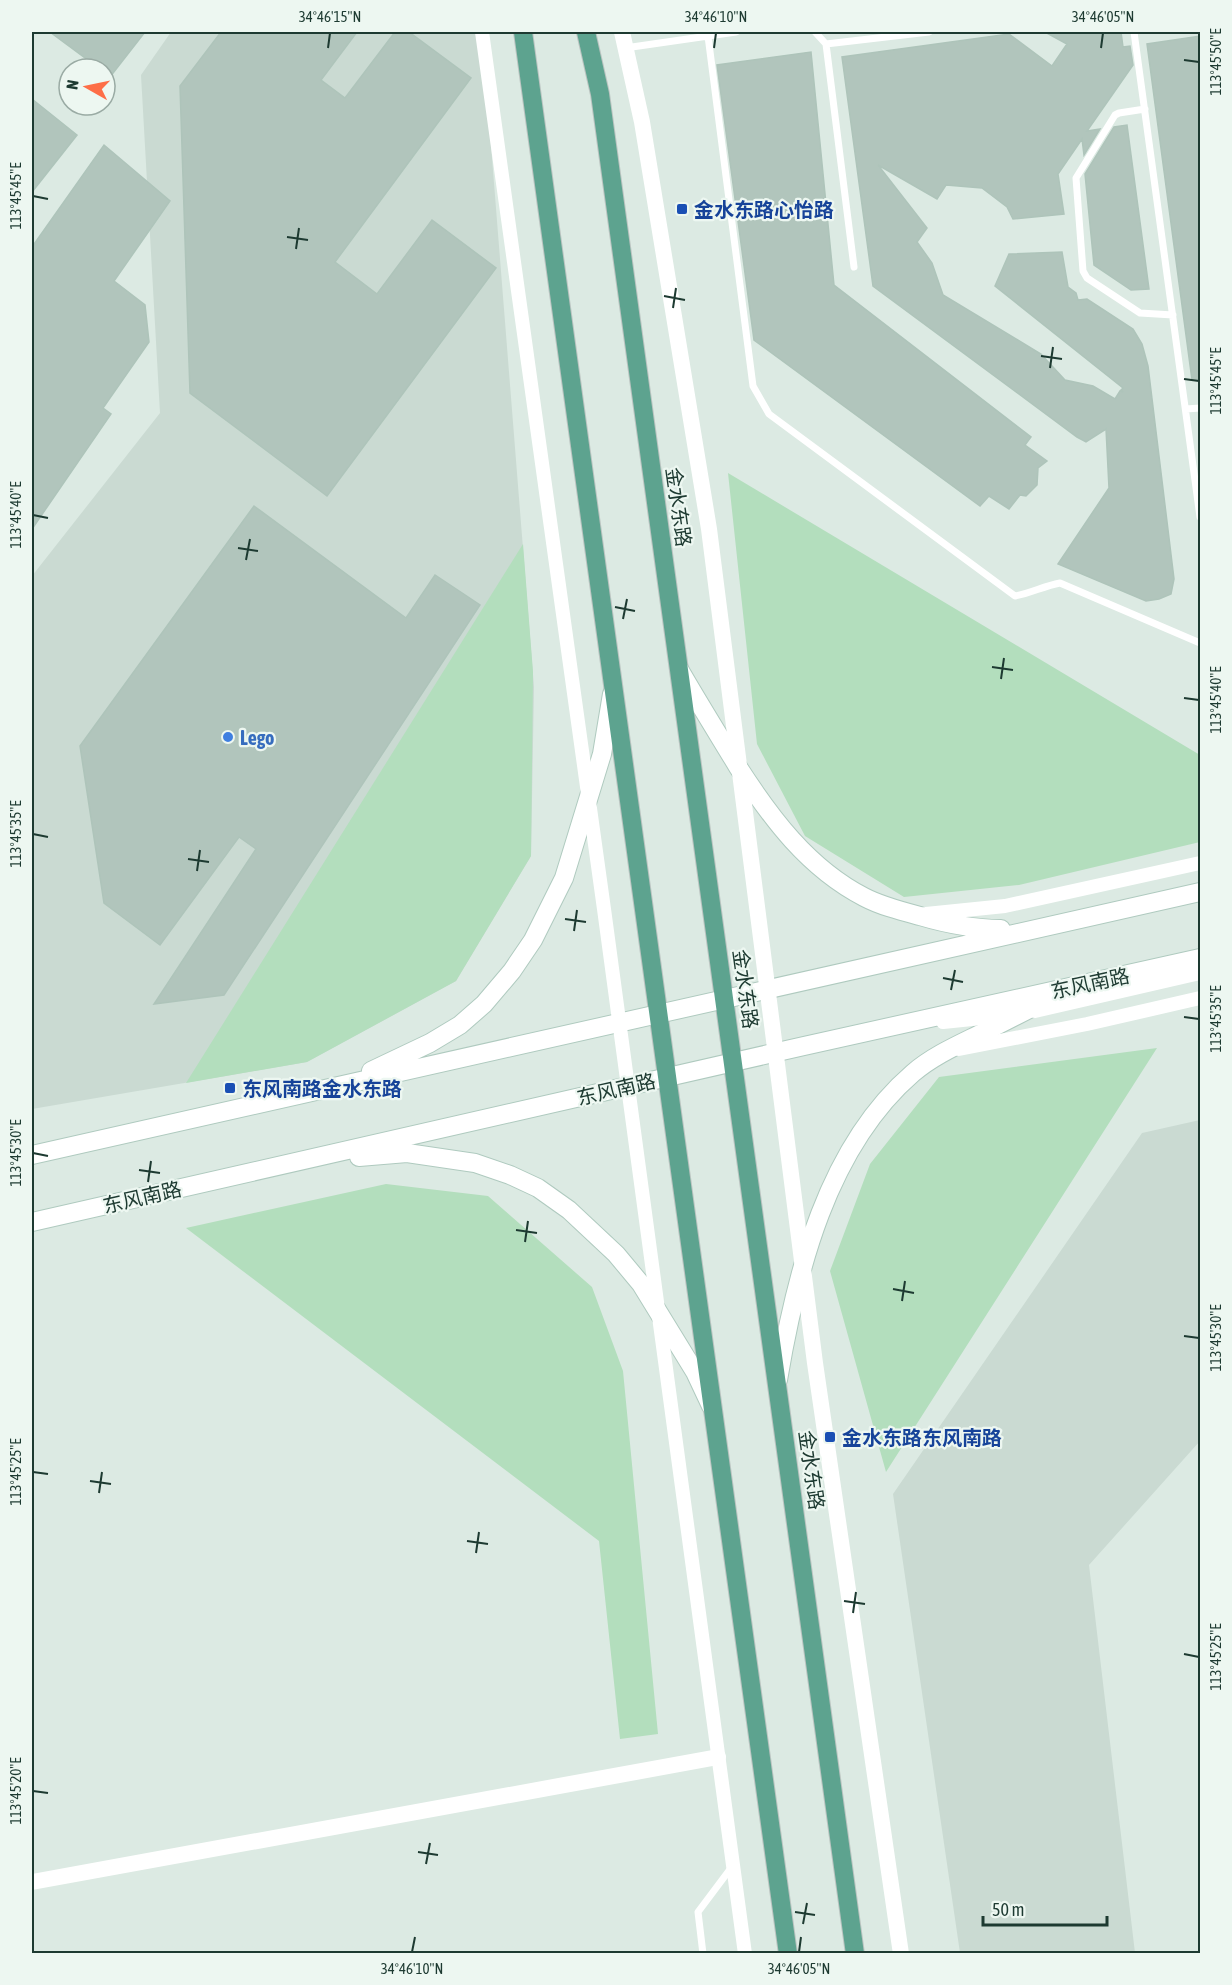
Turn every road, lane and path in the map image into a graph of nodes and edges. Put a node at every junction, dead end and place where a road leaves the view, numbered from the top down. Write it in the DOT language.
graph roads {
  1 [pos="482,32"];
  2 [pos="523,32"];
  3 [pos="586,32"];
  4 [pos="622,32"];
  5 [pos="736,32"];
  6 [pos="815,32"];
  7 [pos="929,32"];
  8 [pos="1134,32"];
  9 [pos="708,36"];
  10 [pos="826,44"];
  11 [pos="625,48"];
  12 [pos="1145,109"];
  13 [pos="854,267"];
  14 [pos="1173,315"];
  15 [pos="1200,408"];
  16 [pos="1186,409"];
  17 [pos="1200,517"];
  18 [pos="1200,643"];
  19 [pos="679,669"];
  20 [pos="613,689"];
  21 [pos="739,767"];
  22 [pos="588,796"];
  23 [pos="1200,863"];
  24 [pos="1200,892"];
  25 [pos="916,915"];
  26 [pos="1039,928"];
  27 [pos="1200,958"];
  28 [pos="1200,973"];
  29 [pos="1071,987"];
  30 [pos="767,989"];
  31 [pos="1200,998"];
  32 [pos="724,999"];
  33 [pos="658,1014"];
  34 [pos="1019,1014"];
  35 [pos="619,1022"];
  36 [pos="884,1028"];
  37 [pos="942,1052"];
  38 [pos="775,1053"];
  39 [pos="733,1062"];
  40 [pos="667,1077"];
  41 [pos="339,1086"];
  42 [pos="628,1086"];
  43 [pos="32,1155"];
  44 [pos="288,1164"];
  45 [pos="32,1222"];
  46 [pos="803,1271"];
  47 [pos="658,1311"];
  48 [pos="778,1385"];
  49 [pos="712,1410"];
  50 [pos="718,1757"];
  51 [pos="733,1866"];
  52 [pos="32,1882"];
  53 [pos="703,1953"];
  54 [pos="745,1953"];
  55 [pos="788,1953"];
  56 [pos="855,1953"];
  57 [pos="901,1953"];
  1 -- 22 [label="street"];
  2 -- 20 [label="main road"];
  3 -- 19 [label="main road, 金水东路"];
  4 -- 11 [label="street"];
  5 -- 9 [label="lane"];
  6 -- 10 [label="lane"];
  7 -- 10 [label="lane"];
  8 -- 12 [label="lane"];
  9 -- 11 [label="lane"];
  9 -- 18 [label="lane"];
  10 -- 13 [label="lane"];
  11 -- 21 [label="street"];
  12 -- 14 [label="lane"];
  12 -- 14 [label="lane"];
  14 -- 16 [label="lane"];
  15 -- 16 [label="lane"];
  16 -- 17 [label="lane"];
  19 -- 21 [label="main road"];
  19 -- 32 [label="main road, 金水东路"];
  20 -- 22 [label="main road"];
  20 -- 33 [label="main road"];
  21 -- 25 [label="main road"];
  21 -- 30 [label="street"];
  22 -- 35 [label="street"];
  22 -- 41 [label="main road"];
  23 -- 25 [label="street"];
  24 -- 26 [label="main road"];
  25 -- 26 [label="main road"];
  26 -- 30 [label="main road"];
  27 -- 29 [label="main road, 东风南路"];
  28 -- 34 [label="street"];
  29 -- 34 [label="main road"];
  29 -- 36 [label="main road, 东风南路"];
  30 -- 32 [label="main road"];
  30 -- 38 [label="street"];
  31 -- 37 [label="street"];
  32 -- 33 [label="main road"];
  32 -- 39 [label="main road, 金水东路"];
  33 -- 35 [label="main road"];
  33 -- 40 [label="main road"];
  34 -- 36 [label="street"];
  34 -- 37 [label="main road"];
  35 -- 41 [label="main road"];
  35 -- 42 [label="street"];
  36 -- 38 [label="main road, 东风南路"];
  37 -- 46 [label="main road"];
  38 -- 39 [label="main road, 东风南路"];
  38 -- 46 [label="street"];
  39 -- 40 [label="main road, 东风南路"];
  39 -- 48 [label="main road, 金水东路"];
  40 -- 42 [label="main road, 东风南路"];
  40 -- 49 [label="main road"];
  41 -- 43 [label="main road"];
  42 -- 44 [label="main road, 东风南路"];
  42 -- 47 [label="street"];
  44 -- 45 [label="main road, 东风南路"];
  44 -- 47 [label="main road"];
  46 -- 48 [label="main road"];
  46 -- 57 [label="street"];
  47 -- 49 [label="main road"];
  47 -- 50 [label="street"];
  48 -- 56 [label="main road, 金水东路"];
  49 -- 55 [label="main road"];
  50 -- 51 [label="street"];
  50 -- 52 [label="street"];
  51 -- 53 [label="lane"];
  51 -- 54 [label="street"];
}
